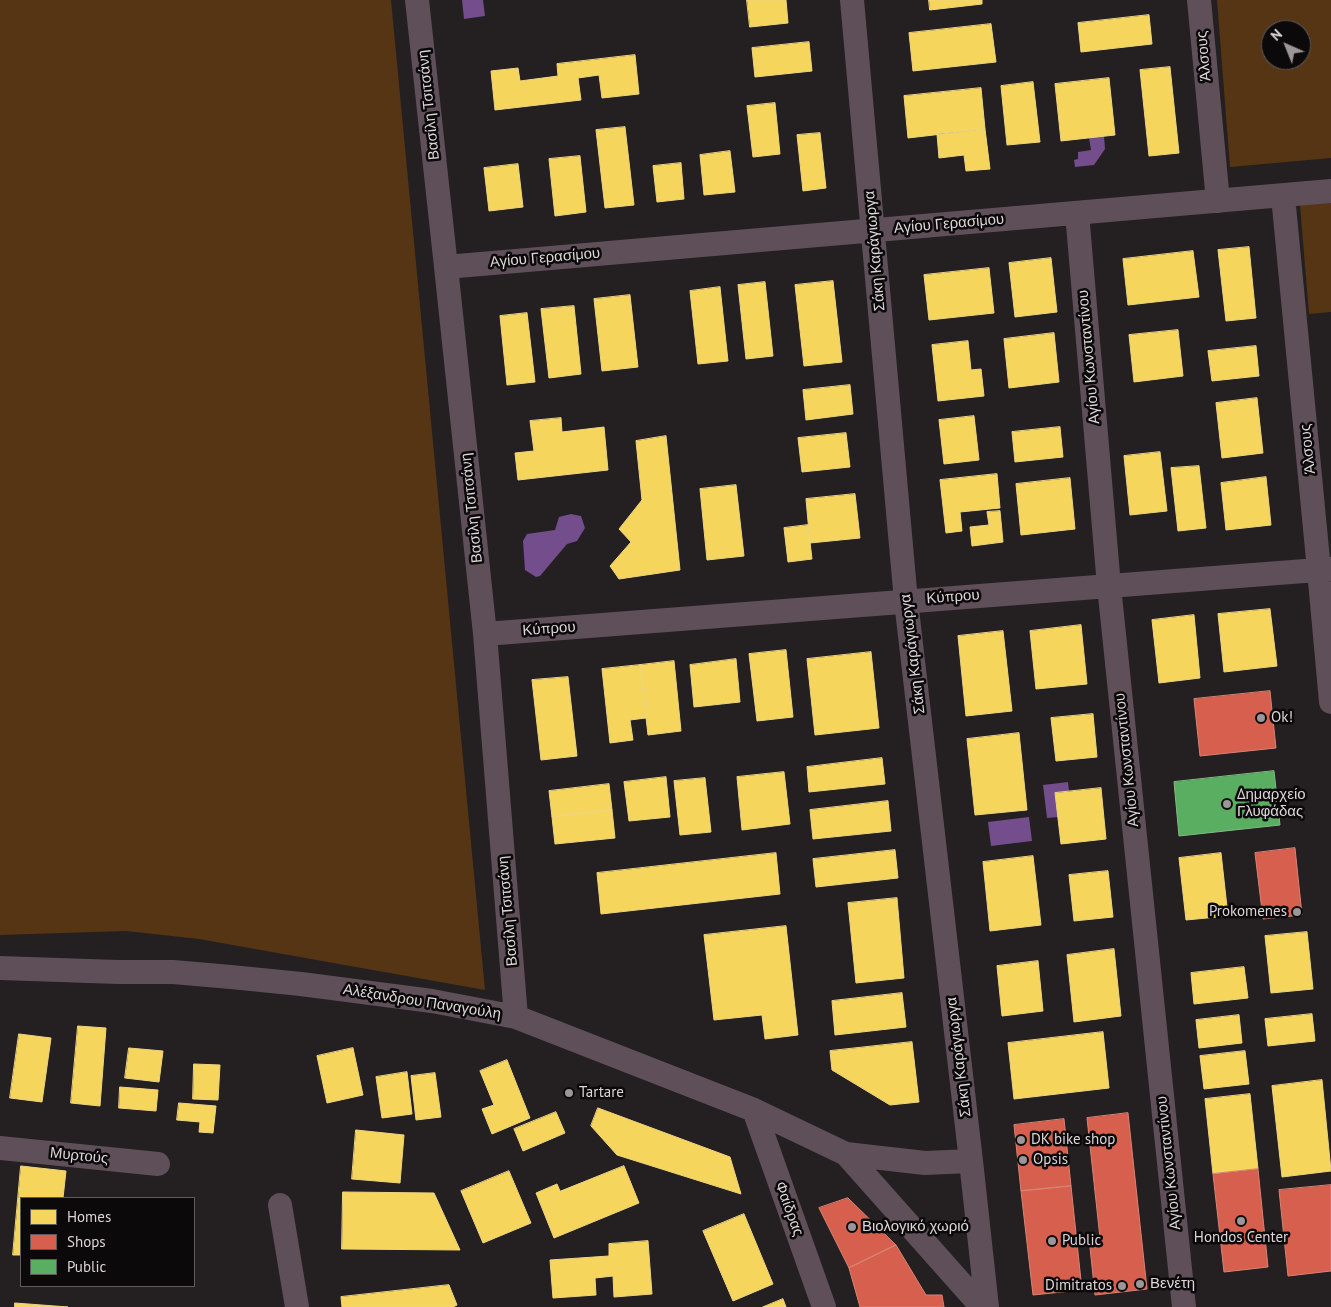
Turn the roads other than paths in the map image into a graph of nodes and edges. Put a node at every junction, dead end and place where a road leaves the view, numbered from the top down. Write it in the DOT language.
graph roads {
  1 [pos="417,0"];
  2 [pos="852,0"];
  3 [pos="1199,0"];
  4 [pos="1331,191"];
  5 [pos="1283,196"];
  6 [pos="1218,201"];
  7 [pos="1077,213"];
  8 [pos="873,230"];
  9 [pos="446,267"];
  10 [pos="1325,569"];
  11 [pos="1108,586"];
  12 [pos="906,601"];
  13 [pos="485,634"];
  14 [pos="1331,702"];
  15 [pos="0,968"];
  16 [pos="516,1017"];
  17 [pos="754,1110"];
  18 [pos="0,1148"];
  19 [pos="846,1154"];
  20 [pos="972,1161"];
  21 [pos="158,1164"];
  22 [pos="280,1205"];
  23 [pos="297,1307"];
  24 [pos="824,1307"];
  25 [pos="982,1307"];
  26 [pos="987,1307"];
  27 [pos="1184,1307"];
  1 -- 9 [label="street, Βασίλη Τσιτσάνη"];
  2 -- 8 [label="street, Σάκη Καράγιωργα"];
  3 -- 6 [label="street, Άλσους"];
  4 -- 5 [label="street, Αγίου Γερασίμου"];
  5 -- 6 [label="street, Αγίου Γερασίμου"];
  5 -- 10 [label="street, Άλσους"];
  6 -- 7 [label="street, Αγίου Γερασίμου"];
  7 -- 8 [label="street, Αγίου Γερασίμου"];
  7 -- 11 [label="street, Αγίου Κωνσταντίνου"];
  8 -- 9 [label="street, Αγίου Γερασίμου"];
  8 -- 12 [label="street, Σάκη Καράγιωργα"];
  9 -- 13 [label="street, Βασίλη Τσιτσάνη"];
  10 -- 11 [label="street, Κύπρου"];
  10 -- 14 [label="street, Άλσους"];
  11 -- 12 [label="street, Κύπρου"];
  11 -- 27 [label="street, Αγίου Κωνσταντίνου"];
  12 -- 13 [label="street, Κύπρου"];
  12 -- 20 [label="street, Σάκη Καράγιωργα"];
  13 -- 16 [label="street, Βασίλη Τσιτσάνη"];
  15 -- 16 [label="street, Αλέξανδρου Παναγούλη"];
  16 -- 17 [label="street, Αλέξανδρου Παναγούλη"];
  17 -- 19 [label="street, Αλέξανδρου Παναγούλη"];
  17 -- 24 [label="street, Φαίδρας"];
  18 -- 21 [label="street, Μυρτούς"];
  19 -- 20 [label="street, Αλέξανδρου Παναγούλη"];
  19 -- 25 [label="street, Αλέξανδρου Παναγούλη"];
  20 -- 26 [label="street, Σάκη Καράγιωργα"];
  22 -- 23 [label="street"];
}
